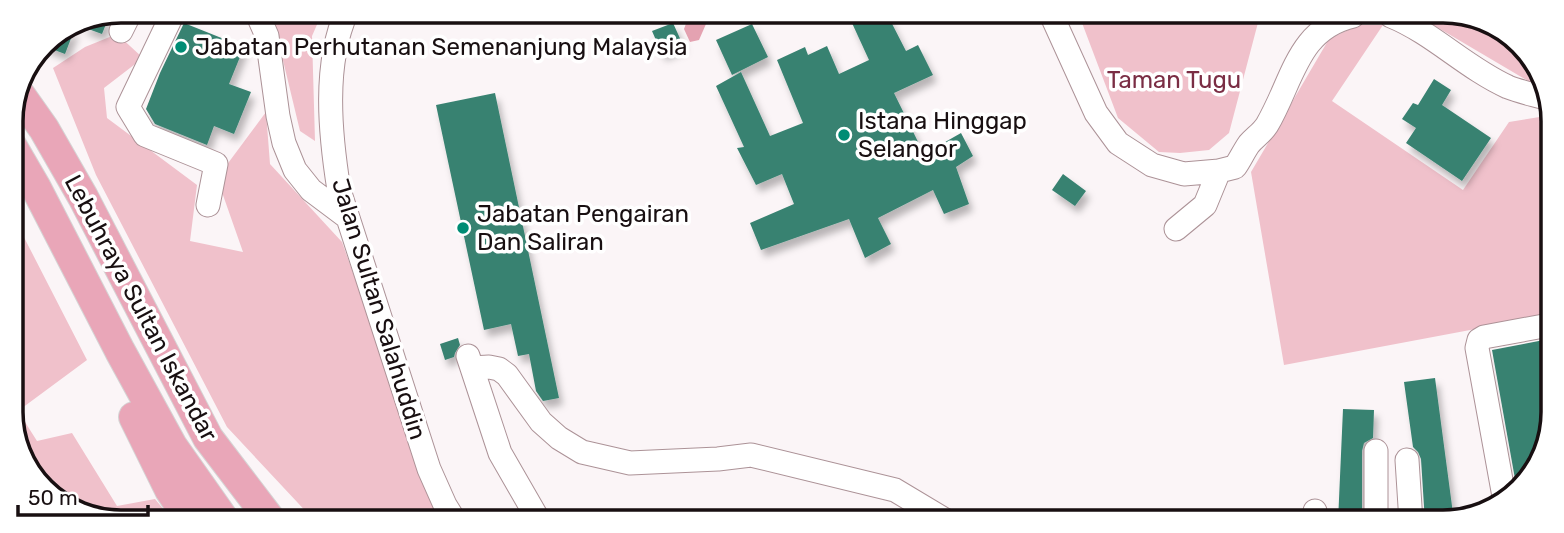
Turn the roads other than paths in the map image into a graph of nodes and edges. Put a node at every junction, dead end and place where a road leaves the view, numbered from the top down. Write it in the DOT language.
graph roads {
  1 [pos="168,23"];
  2 [pos="261,23"];
  3 [pos="342,23"];
  4 [pos="1055,23"];
  5 [pos="1332,23"];
  6 [pos="1407,23"];
  7 [pos="1538,96"];
  8 [pos="25,102"];
  9 [pos="23,167"];
  10 [pos="23,172"];
  11 [pos="1219,172"];
  12 [pos="208,205"];
  13 [pos="347,218"];
  14 [pos="1176,229"];
  15 [pos="1541,326"];
  16 [pos="1376,451"];
  17 [pos="1407,460"];
  18 [pos="1503,490"];
  19 [pos="184,510"];
  20 [pos="217,510"];
  21 [pos="264,510"];
  22 [pos="448,510"];
  23 [pos="533,510"];
  24 [pos="929,510"];
  25 [pos="1377,510"];
  26 [pos="1410,510"];
  1 -- 12 [label="street"];
  2 -- 13 [label="street"];
  3 -- 13 [label="street, Jalan Sultan Salahuddin"];
  4 -- 11 [label="street"];
  5 -- 11 [label="street"];
  6 -- 7 [label="street"];
  8 -- 21 [label="main road, Lebuhraya Sultan Iskandar"];
  9 -- 20 [label="main road, Lebuhraya Sultan Iskandar"];
  10 -- 19 [label="main road"];
  11 -- 14 [label="street"];
  13 -- 22 [label="street, Jalan Sultan Salahuddin"];
  15 -- 18 [label="street"];
  16 -- 25 [label="street"];
  17 -- 26 [label="street"];
  23 -- 24 [label="street"];
}
